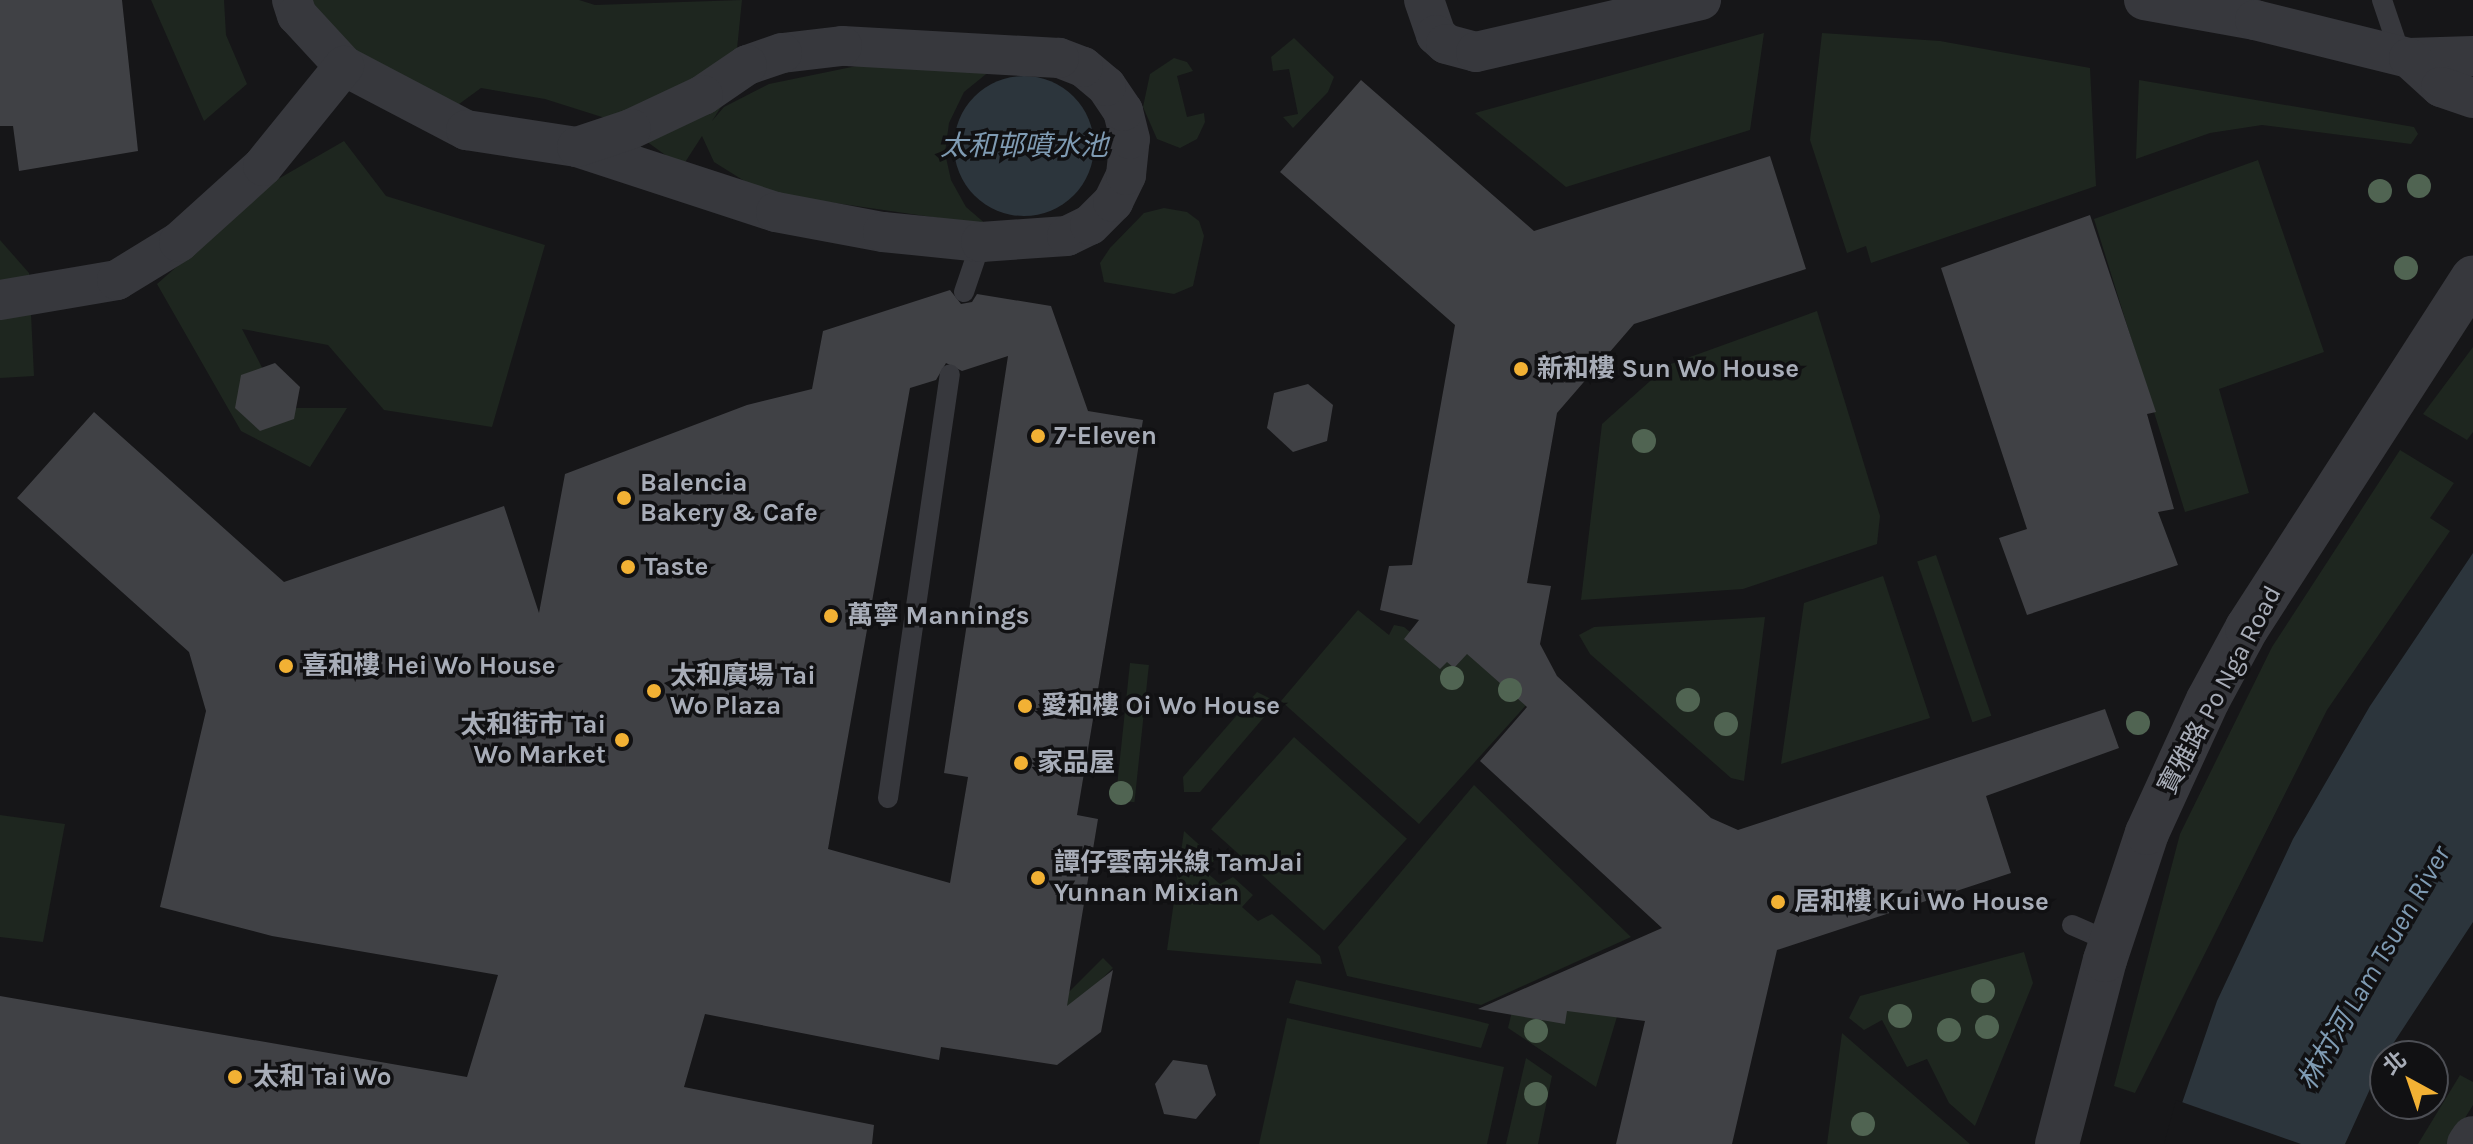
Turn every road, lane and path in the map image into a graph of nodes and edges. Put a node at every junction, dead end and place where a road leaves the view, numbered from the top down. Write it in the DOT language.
graph roads {
  1 [pos="292,0"];
  2 [pos="1424,0"];
  3 [pos="1701,0"];
  4 [pos="2382,0"];
  5 [pos="2155,1"];
  6 [pos="2215,6"];
  7 [pos="2473,56"];
  8 [pos="2405,57"];
  9 [pos="344,66"];
  10 [pos="2473,98"];
  11 [pos="577,147"];
  12 [pos="981,242"];
  13 [pos="2473,277"];
  14 [pos="964,292"];
  15 [pos="0,300"];
  16 [pos="950,375"];
  17 [pos="888,798"];
  18 [pos="2072,925"];
  19 [pos="2111,942"];
  20 [pos="2473,1138"];
  21 [pos="2057,1144"];
  22 [pos="2469,1144"];
  1 -- 9 [label="street"];
  2 -- 3 [label="street"];
  4 -- 8 [label="lane"];
  5 -- 6 [label="street"];
  6 -- 8 [label="street"];
  7 -- 8 [label="street"];
  8 -- 10 [label="street"];
  9 -- 11 [label="street"];
  9 -- 15 [label="street"];
  11 -- 12 [label="street"];
  11 -- 12 [label="street"];
  12 -- 14 [label="lane"];
  13 -- 19 [label="street, 寶雅路 Po Nga Road"];
  16 -- 17 [label="lane"];
  18 -- 19 [label="lane"];
  19 -- 21 [label="street, 寶雅路 Po Nga Road"];
  20 -- 22 [label="street"];
}
